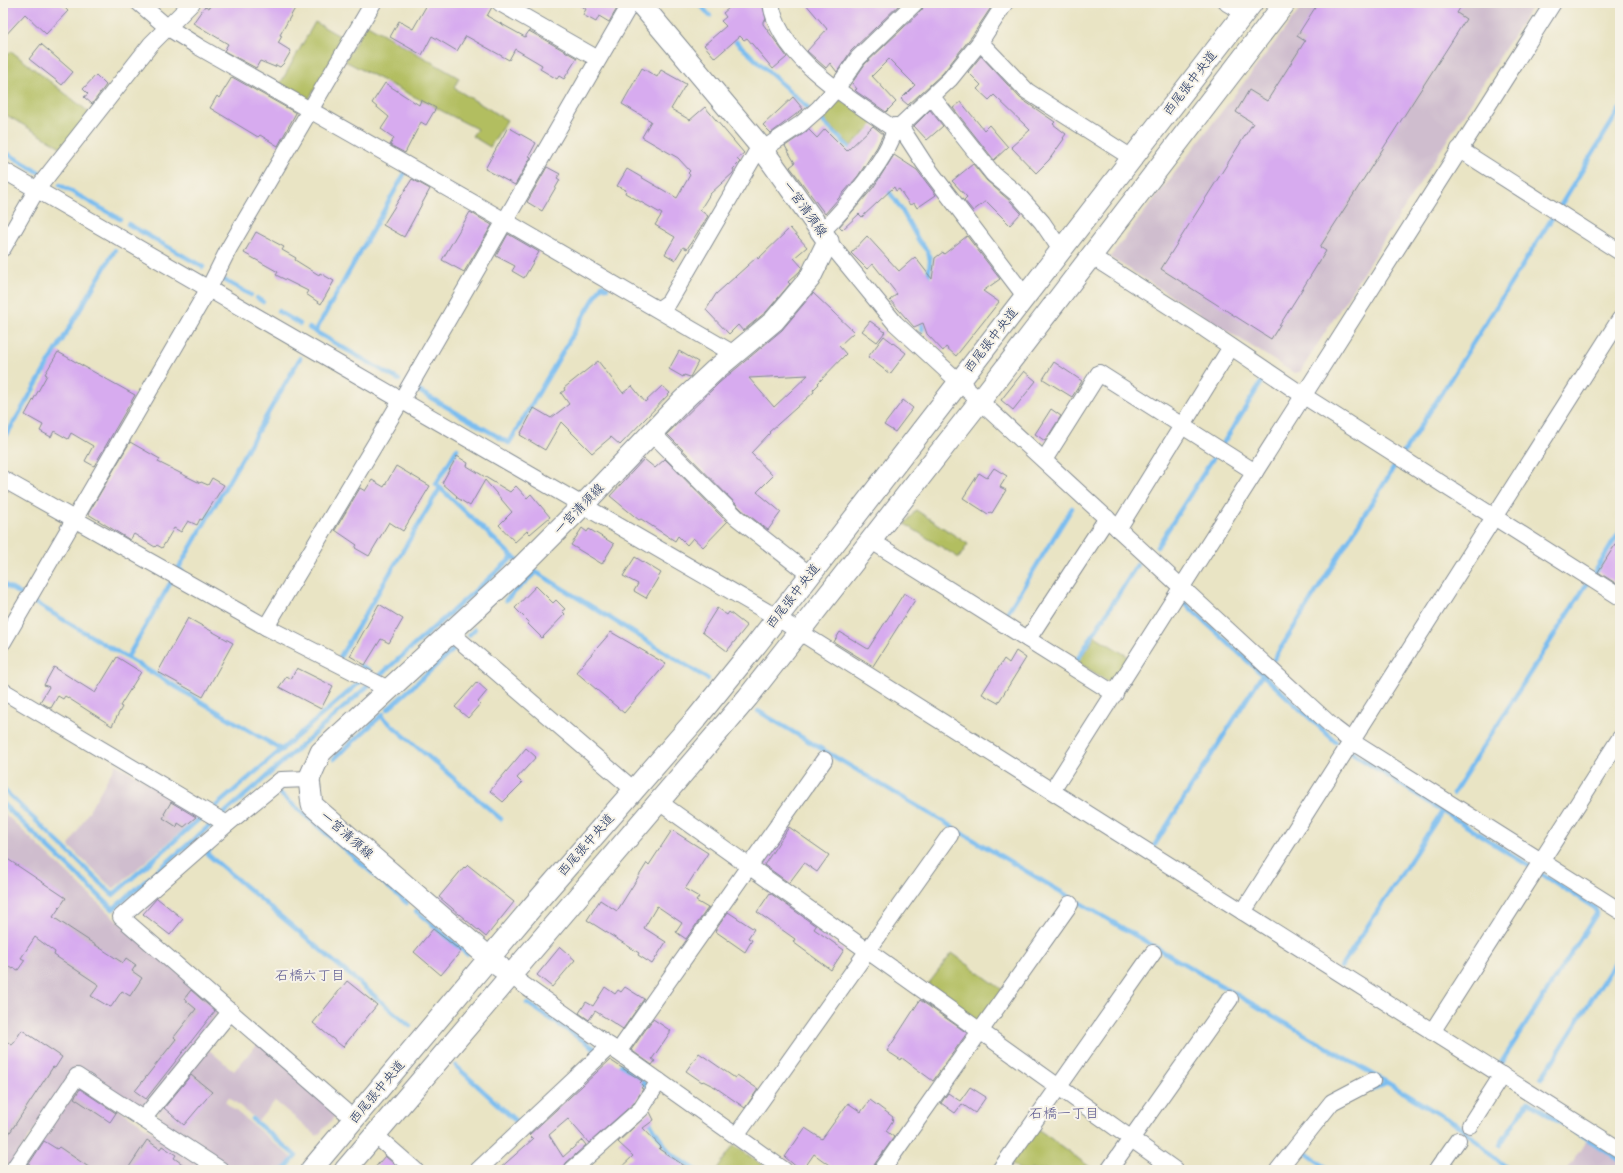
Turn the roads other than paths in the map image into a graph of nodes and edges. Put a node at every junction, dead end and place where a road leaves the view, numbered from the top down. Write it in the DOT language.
graph roads {
  1 [pos="139,3"];
  2 [pos="192,3"];
  3 [pos="373,3"];
  4 [pos="500,3"];
  5 [pos="631,3"];
  6 [pos="640,3"];
  7 [pos="771,3"];
  8 [pos="915,3"];
  9 [pos="1005,3"];
  10 [pos="1285,3"];
  11 [pos="1553,3"];
  12 [pos="1241,6"];
  13 [pos="167,27"];
  14 [pos="980,42"];
  15 [pos="598,59"];
  16 [pos="837,88"];
  17 [pos="932,97"];
  18 [pos="310,111"];
  19 [pos="897,126"];
  20 [pos="761,148"];
  21 [pos="1459,149"];
  22 [pos="1132,158"];
  23 [pos="3,170"];
  24 [pos="37,189"];
  25 [pos="505,221"];
  26 [pos="825,236"];
  27 [pos="3,248"];
  28 [pos="1061,250"];
  29 [pos="1620,252"];
  30 [pos="1091,256"];
  31 [pos="209,288"];
  32 [pos="1025,296"];
  33 [pos="659,309"];
  34 [pos="1620,319"];
  35 [pos="1231,347"];
  36 [pos="734,354"];
  37 [pos="959,382"];
  38 [pos="1304,396"];
  39 [pos="402,399"];
  40 [pos="980,401"];
  41 [pos="1182,425"];
  42 [pos="651,432"];
  43 [pos="1044,460"];
  44 [pos="1256,472"];
  45 [pos="3,479"];
  46 [pos="582,506"];
  47 [pos="1494,517"];
  48 [pos="74,519"];
  49 [pos="1112,524"];
  50 [pos="870,540"];
  51 [pos="810,575"];
  52 [pos="1182,588"];
  53 [pos="1620,597"];
  54 [pos="776,617"];
  55 [pos="266,628"];
  56 [pos="800,632"];
  57 [pos="451,633"];
  58 [pos="1028,639"];
  59 [pos="3,642"];
  60 [pos="388,689"];
  61 [pos="3,691"];
  62 [pos="1115,694"];
  63 [pos="1620,738"];
  64 [pos="1351,741"];
  65 [pos="824,760"];
  66 [pos="309,779"];
  67 [pos="634,790"];
  68 [pos="1052,791"];
  69 [pos="659,802"];
  70 [pos="227,824"];
  71 [pos="950,835"];
  72 [pos="1541,861"];
  73 [pos="749,866"];
  74 [pos="1070,904"];
  75 [pos="1620,911"];
  76 [pos="1242,912"];
  77 [pos="868,951"];
  78 [pos="1153,953"];
  79 [pos="490,958"];
  80 [pos="511,976"];
  81 [pos="1230,999"];
  82 [pos="231,1011"];
  83 [pos="980,1031"];
  84 [pos="1432,1032"];
  85 [pos="614,1049"];
  86 [pos="1502,1075"];
  87 [pos="659,1081"];
  88 [pos="1372,1081"];
  89 [pos="1059,1087"];
  90 [pos="143,1119"];
  91 [pos="354,1119"];
  92 [pos="1470,1125"];
  93 [pos="375,1135"];
  94 [pos="736,1136"];
  95 [pos="1131,1139"];
  96 [pos="1458,1140"];
  97 [pos="1620,1150"];
  98 [pos="13,1170"];
  99 [pos="221,1170"];
  100 [pos="311,1170"];
  101 [pos="345,1170"];
  102 [pos="415,1170"];
  103 [pos="478,1170"];
  104 [pos="572,1170"];
  105 [pos="784,1170"];
  106 [pos="882,1170"];
  107 [pos="1000,1170"];
  108 [pos="1109,1170"];
  109 [pos="1175,1170"];
  110 [pos="1278,1170"];
  111 [pos="1437,1170"];
  1 -- 13 [label="street"];
  2 -- 13 [label="street"];
  3 -- 18 [label="street"];
  4 -- 15 [label="street"];
  5 -- 15 [label="street"];
  6 -- 20 [label="main road, 一宮清須線"];
  7 -- 16 [label="street"];
  8 -- 16 [label="street"];
  9 -- 14 [label="street"];
  10 -- 30 [label="main road, 西尾張中央道"];
  11 -- 21 [label="street"];
  12 -- 22 [label="main road, 西尾張中央道"];
  13 -- 18 [label="street"];
  13 -- 24 [label="street"];
  14 -- 17 [label="street"];
  14 -- 22 [label="street"];
  15 -- 25 [label="street"];
  16 -- 19 [label="street"];
  16 -- 20 [label="street"];
  17 -- 19 [label="street"];
  17 -- 28 [label="street"];
  18 -- 25 [label="street"];
  18 -- 31 [label="street"];
  19 -- 26 [label="street"];
  19 -- 32 [label="street"];
  20 -- 26 [label="main road, 一宮清須線"];
  20 -- 33 [label="street"];
  21 -- 29 [label="street"];
  21 -- 38 [label="street"];
  22 -- 28 [label="main road, 西尾張中央道"];
  23 -- 24 [label="street"];
  24 -- 27 [label="street"];
  24 -- 31 [label="street"];
  25 -- 33 [label="street"];
  25 -- 39 [label="street"];
  26 -- 36 [label="main road, 一宮清須線"];
  26 -- 37 [label="street"];
  28 -- 32 [label="main road, 西尾張中央道"];
  30 -- 35 [label="street"];
  30 -- 40 [label="main road, 西尾張中央道"];
  31 -- 39 [label="street"];
  31 -- 48 [label="street"];
  32 -- 37 [label="main road, 西尾張中央道"];
  33 -- 36 [label="street"];
  34 -- 47 [label="street"];
  35 -- 38 [label="street"];
  35 -- 41 [label="street"];
  36 -- 42 [label="main road, 一宮清須線"];
  37 -- 40 [label="street"];
  37 -- 51 [label="main road, 西尾張中央道"];
  38 -- 44 [label="street"];
  38 -- 47 [label="street"];
  39 -- 46 [label="street"];
  39 -- 55 [label="street"];
  40 -- 43 [label="street"];
  40 -- 50 [label="main road, 西尾張中央道"];
  41 -- 43 [label="street"];
  41 -- 44 [label="street"];
  41 -- 49 [label="street"];
  42 -- 46 [label="main road, 一宮清須線"];
  42 -- 51 [label="street"];
  43 -- 49 [label="street"];
  44 -- 52 [label="street"];
  45 -- 48 [label="street"];
  46 -- 54 [label="street"];
  46 -- 57 [label="main road, 一宮清須線"];
  47 -- 53 [label="street"];
  47 -- 64 [label="street"];
  48 -- 55 [label="street"];
  48 -- 59 [label="street"];
  49 -- 52 [label="street"];
  49 -- 58 [label="street"];
  50 -- 56 [label="main road, 西尾張中央道"];
  50 -- 58 [label="street"];
  51 -- 54 [label="main road, 西尾張中央道"];
  52 -- 62 [label="street"];
  52 -- 64 [label="street"];
  54 -- 56 [label="street"];
  54 -- 67 [label="main road, 西尾張中央道"];
  55 -- 60 [label="street"];
  56 -- 68 [label="street"];
  56 -- 69 [label="main road, 西尾張中央道"];
  57 -- 60 [label="main road, 一宮清須線"];
  57 -- 67 [label="street"];
  58 -- 62 [label="street"];
  60 -- 66 [label="main road, 一宮清須線"];
  61 -- 70 [label="street"];
  62 -- 68 [label="street"];
  63 -- 72 [label="street"];
  64 -- 72 [label="street"];
  64 -- 76 [label="street"];
  65 -- 73 [label="street"];
  66 -- 70 [label="street"];
  66 -- 79 [label="main road, 一宮清須線"];
  67 -- 79 [label="main road, 西尾張中央道"];
  68 -- 76 [label="street"];
  69 -- 73 [label="street"];
  69 -- 80 [label="main road, 西尾張中央道"];
  70 -- 82 [label="street"];
  71 -- 77 [label="street"];
  72 -- 75 [label="street"];
  72 -- 84 [label="street"];
  73 -- 77 [label="street"];
  73 -- 85 [label="street"];
  74 -- 83 [label="street"];
  76 -- 84 [label="street"];
  77 -- 83 [label="street"];
  77 -- 94 [label="street"];
  78 -- 89 [label="street"];
  79 -- 80 [label="main road, 一宮清須線"];
  79 -- 91 [label="main road, 西尾張中央道"];
  80 -- 85 [label="street"];
  80 -- 93 [label="main road, 西尾張中央道"];
  81 -- 95 [label="street"];
  82 -- 90 [label="street"];
  82 -- 91 [label="street"];
  83 -- 89 [label="street"];
  83 -- 106 [label="street"];
  84 -- 86 [label="street"];
  85 -- 87 [label="street"];
  85 -- 103 [label="street"];
  86 -- 92 [label="street"];
  86 -- 97 [label="street"];
  87 -- 94 [label="street"];
  87 -- 104 [label="street"];
  88 -- 110 [label="street"];
  89 -- 95 [label="street"];
  89 -- 107 [label="street"];
  90 -- 98 [label="street"];
  90 -- 99 [label="street"];
  91 -- 100 [label="main road, 西尾張中央道"];
  93 -- 101 [label="main road, 西尾張中央道"];
  93 -- 102 [label="street"];
  94 -- 105 [label="street"];
  95 -- 108 [label="street"];
  95 -- 109 [label="street"];
  96 -- 111 [label="street"];
}
